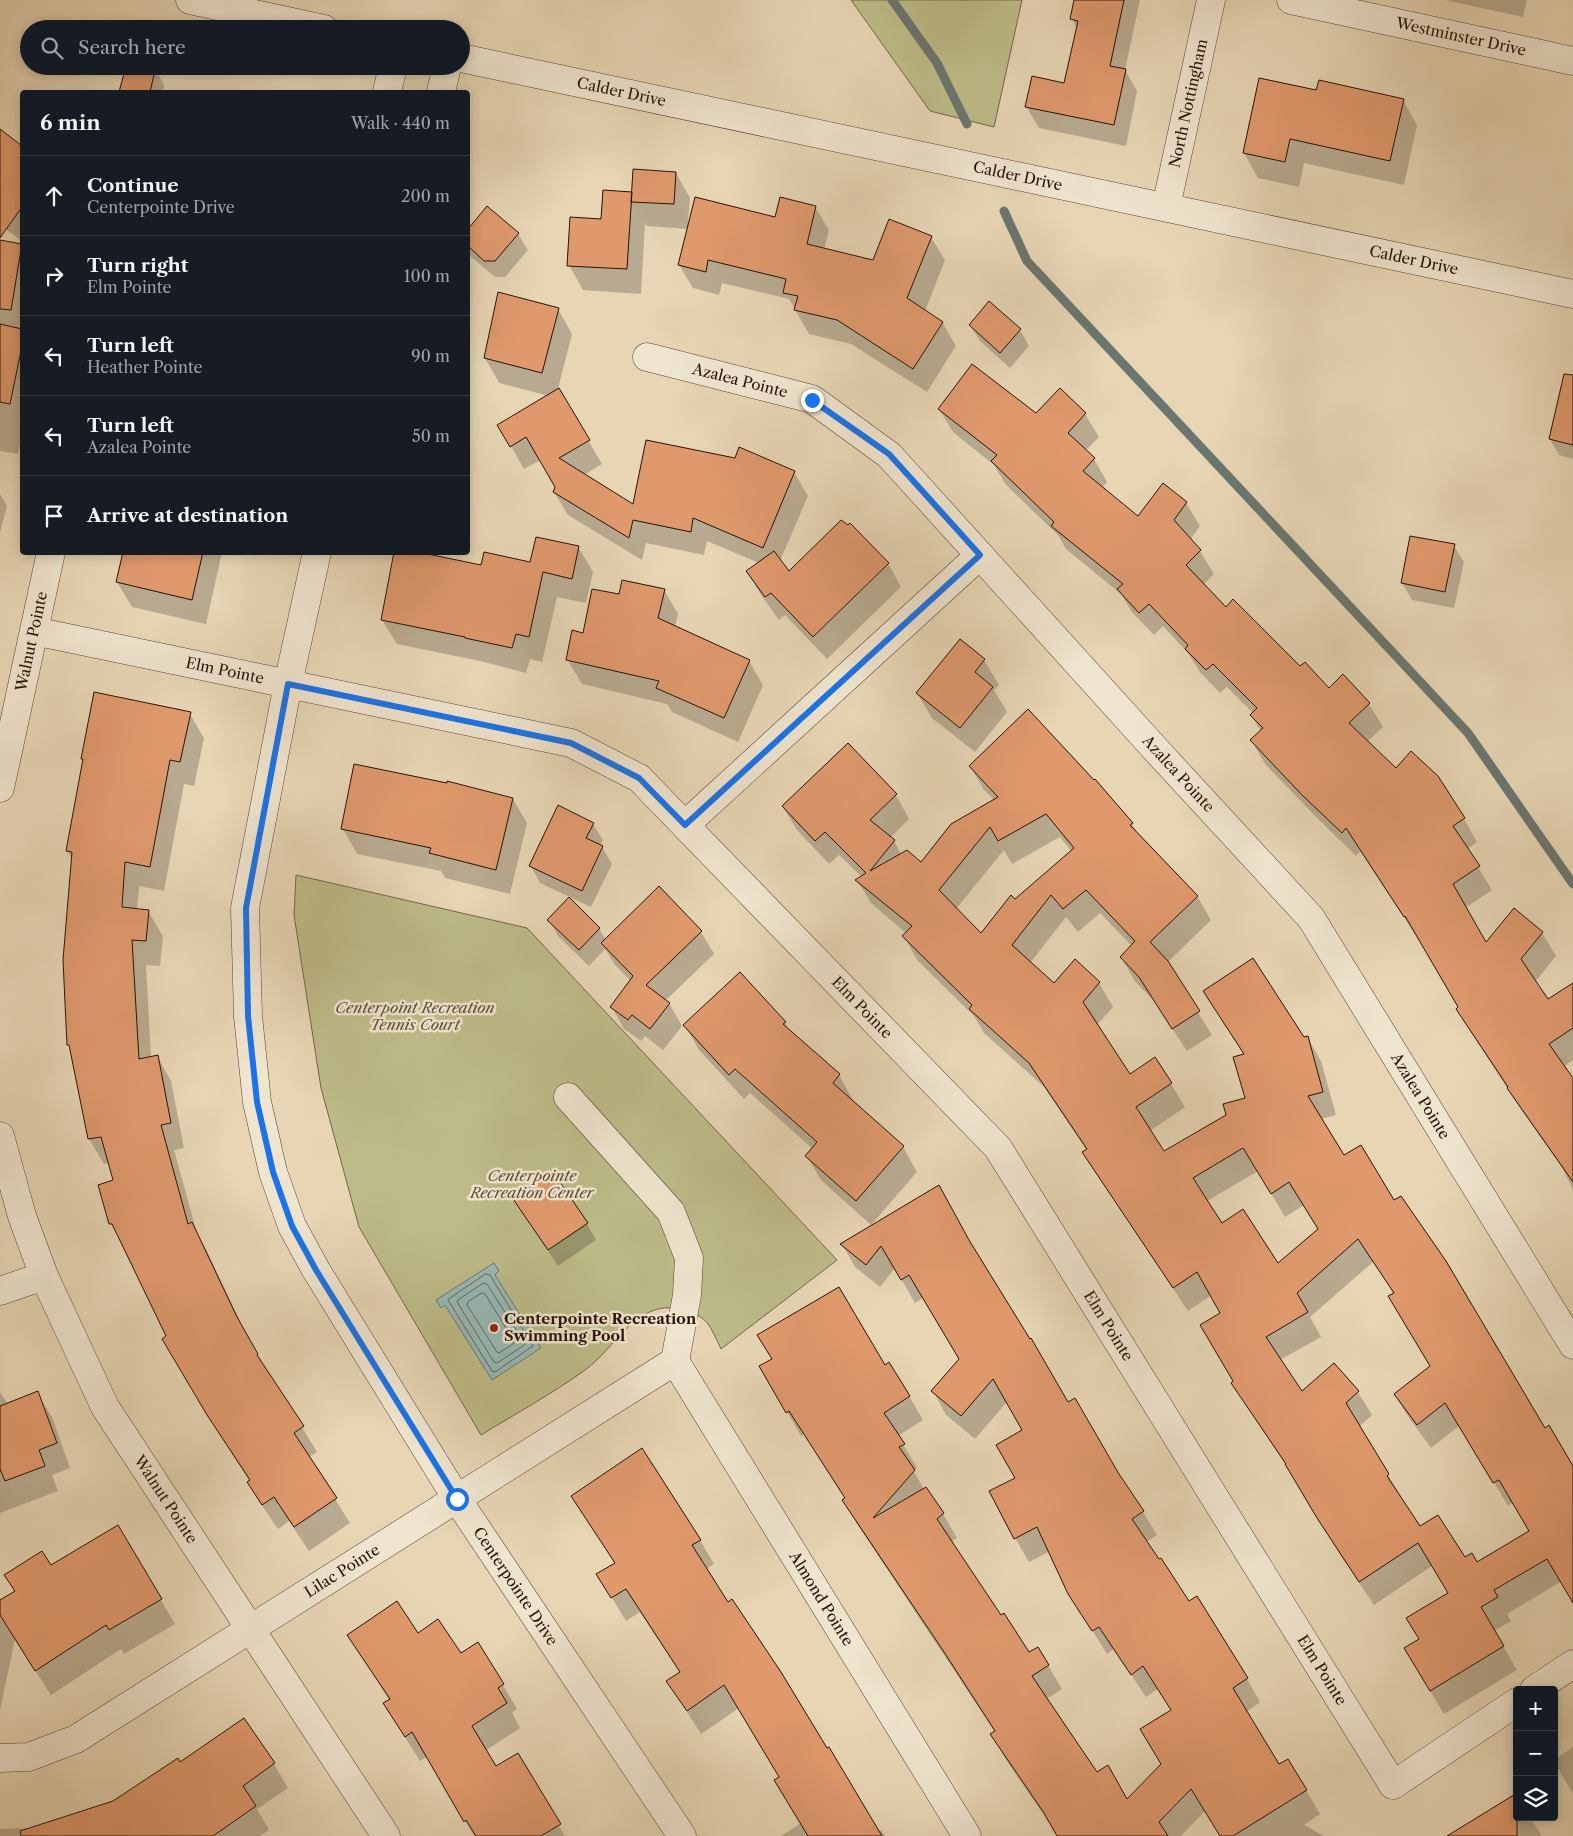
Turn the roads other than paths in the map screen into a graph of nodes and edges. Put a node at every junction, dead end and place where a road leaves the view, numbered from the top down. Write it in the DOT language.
graph roads {
  1 [pos="190,0"];
  2 [pos="1211,0"];
  3 [pos="1291,0"];
  4 [pos="282,20"];
  5 [pos="470,60"];
  6 [pos="1573,61"];
  7 [pos="391,75"];
  8 [pos="445,75"];
  9 [pos="387,90"];
  10 [pos="441,90"];
  11 [pos="1166,208"];
  12 [pos="1573,294"];
  13 [pos="647,358"];
  14 [pos="50,555"];
  15 [pos="316,555"];
  16 [pos="980,555"];
  17 [pos="34,630"];
  18 [pos="288,684"];
  19 [pos="0,788"];
  20 [pos="685,825"];
  21 [pos="568,1097"];
  22 [pos="0,1136"];
  23 [pos="44,1276"];
  24 [pos="0,1291"];
  25 [pos="1573,1344"];
  26 [pos="675,1362"];
  27 [pos="457,1499"];
  28 [pos="250,1629"];
  29 [pos="1573,1664"];
  30 [pos="1540,1686"];
  31 [pos="1513,1705"];
  32 [pos="0,1758"];
  33 [pos="386,1836"];
  34 [pos="682,1836"];
  35 [pos="967,1836"];
  1 -- 4 [label="street"];
  2 -- 11 [label="street, North Nottingham"];
  3 -- 6 [label="street, Westminster Drive"];
  5 -- 11 [label="street, Calder Drive"];
  7 -- 9 [label="street"];
  8 -- 10 [label="street"];
  11 -- 12 [label="street, Calder Drive"];
  13 -- 16 [label="street, Azalea Pointe"];
  14 -- 17 [label="street, Walnut Pointe"];
  15 -- 18 [label="street, Centerpointe Drive"];
  16 -- 20 [label="street"];
  16 -- 25 [label="street, Azalea Pointe"];
  17 -- 18 [label="street, Elm Pointe"];
  17 -- 19 [label="street, Walnut Pointe"];
  18 -- 20 [label="street, Elm Pointe"];
  18 -- 27 [label="street, Centerpointe Drive"];
  20 -- 31 [label="street, Elm Pointe"];
  21 -- 26 [label="street"];
  22 -- 23 [label="street, Walnut Pointe"];
  23 -- 24 [label="street"];
  23 -- 28 [label="street, Walnut Pointe"];
  26 -- 27 [label="street, Lilac Pointe"];
  26 -- 35 [label="street, Almond Pointe"];
  27 -- 28 [label="street, Lilac Pointe"];
  27 -- 34 [label="street, Centerpointe Drive"];
  28 -- 32 [label="street, Lilac Pointe"];
  28 -- 33 [label="street, Walnut Pointe"];
  29 -- 30 [label="street"];
}
